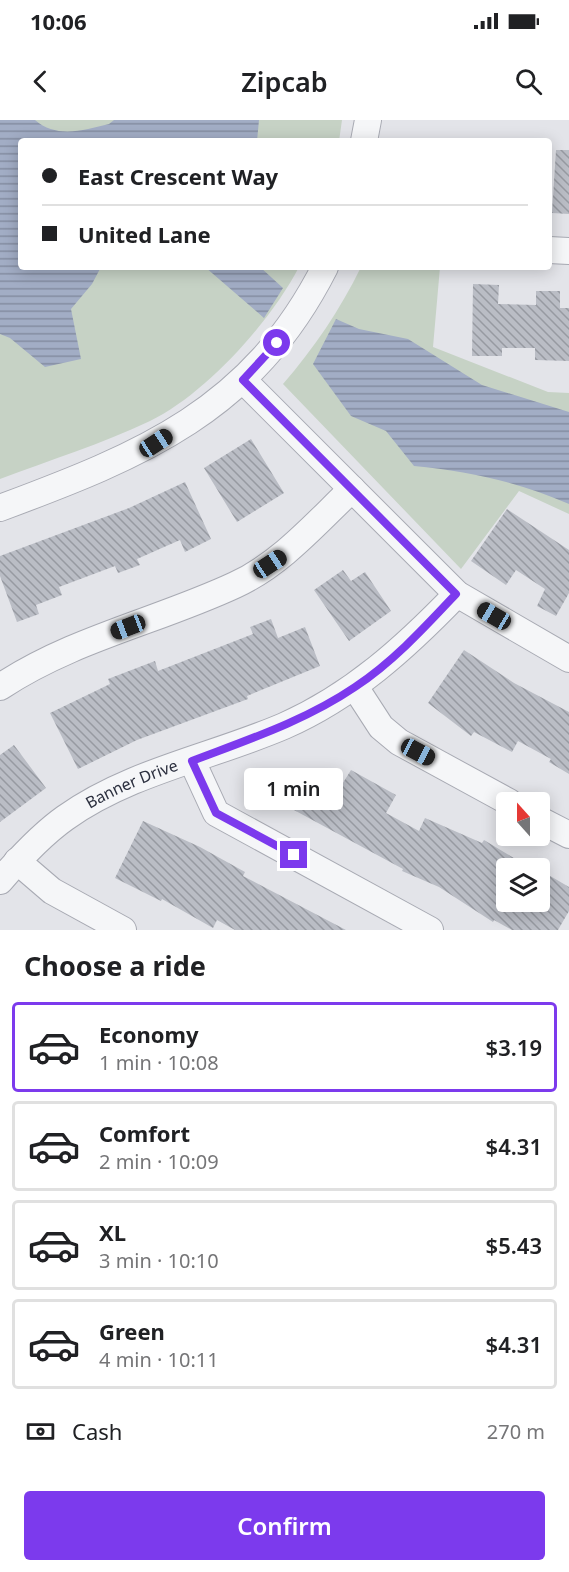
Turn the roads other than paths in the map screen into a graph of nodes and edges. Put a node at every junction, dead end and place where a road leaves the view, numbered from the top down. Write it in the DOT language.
graph roads {
  1 [pos="368,120"];
  2 [pos="365,138"];
  3 [pos="552,250"];
  4 [pos="569,251"];
  5 [pos="323,270"];
  6 [pos="243,380"];
  7 [pos="352,489"];
  8 [pos="0,508"];
  9 [pos="456,594"];
  10 [pos="569,659"];
  11 [pos="0,687"];
  12 [pos="355,687"];
  13 [pos="192,761"];
  14 [pos="496,795"];
  15 [pos="550,826"];
  16 [pos="569,836"];
  17 [pos="18,861"];
  18 [pos="0,881"];
  19 [pos="123,930"];
  20 [pos="430,930"];
  1 -- 2 [label="street"];
  3 -- 4 [label="street"];
  5 -- 6 [label="street"];
  6 -- 7 [label="street"];
  6 -- 8 [label="street"];
  7 -- 9 [label="street"];
  7 -- 11 [label="street"];
  9 -- 10 [label="street"];
  9 -- 12 [label="street, Banner Drive"];
  12 -- 13 [label="street, Banner Drive"];
  12 -- 14 [label="street"];
  13 -- 17 [label="street, Banner Drive"];
  13 -- 20 [label="street"];
  15 -- 16 [label="street"];
  17 -- 18 [label="street, Banner Drive"];
  17 -- 19 [label="street"];
}
